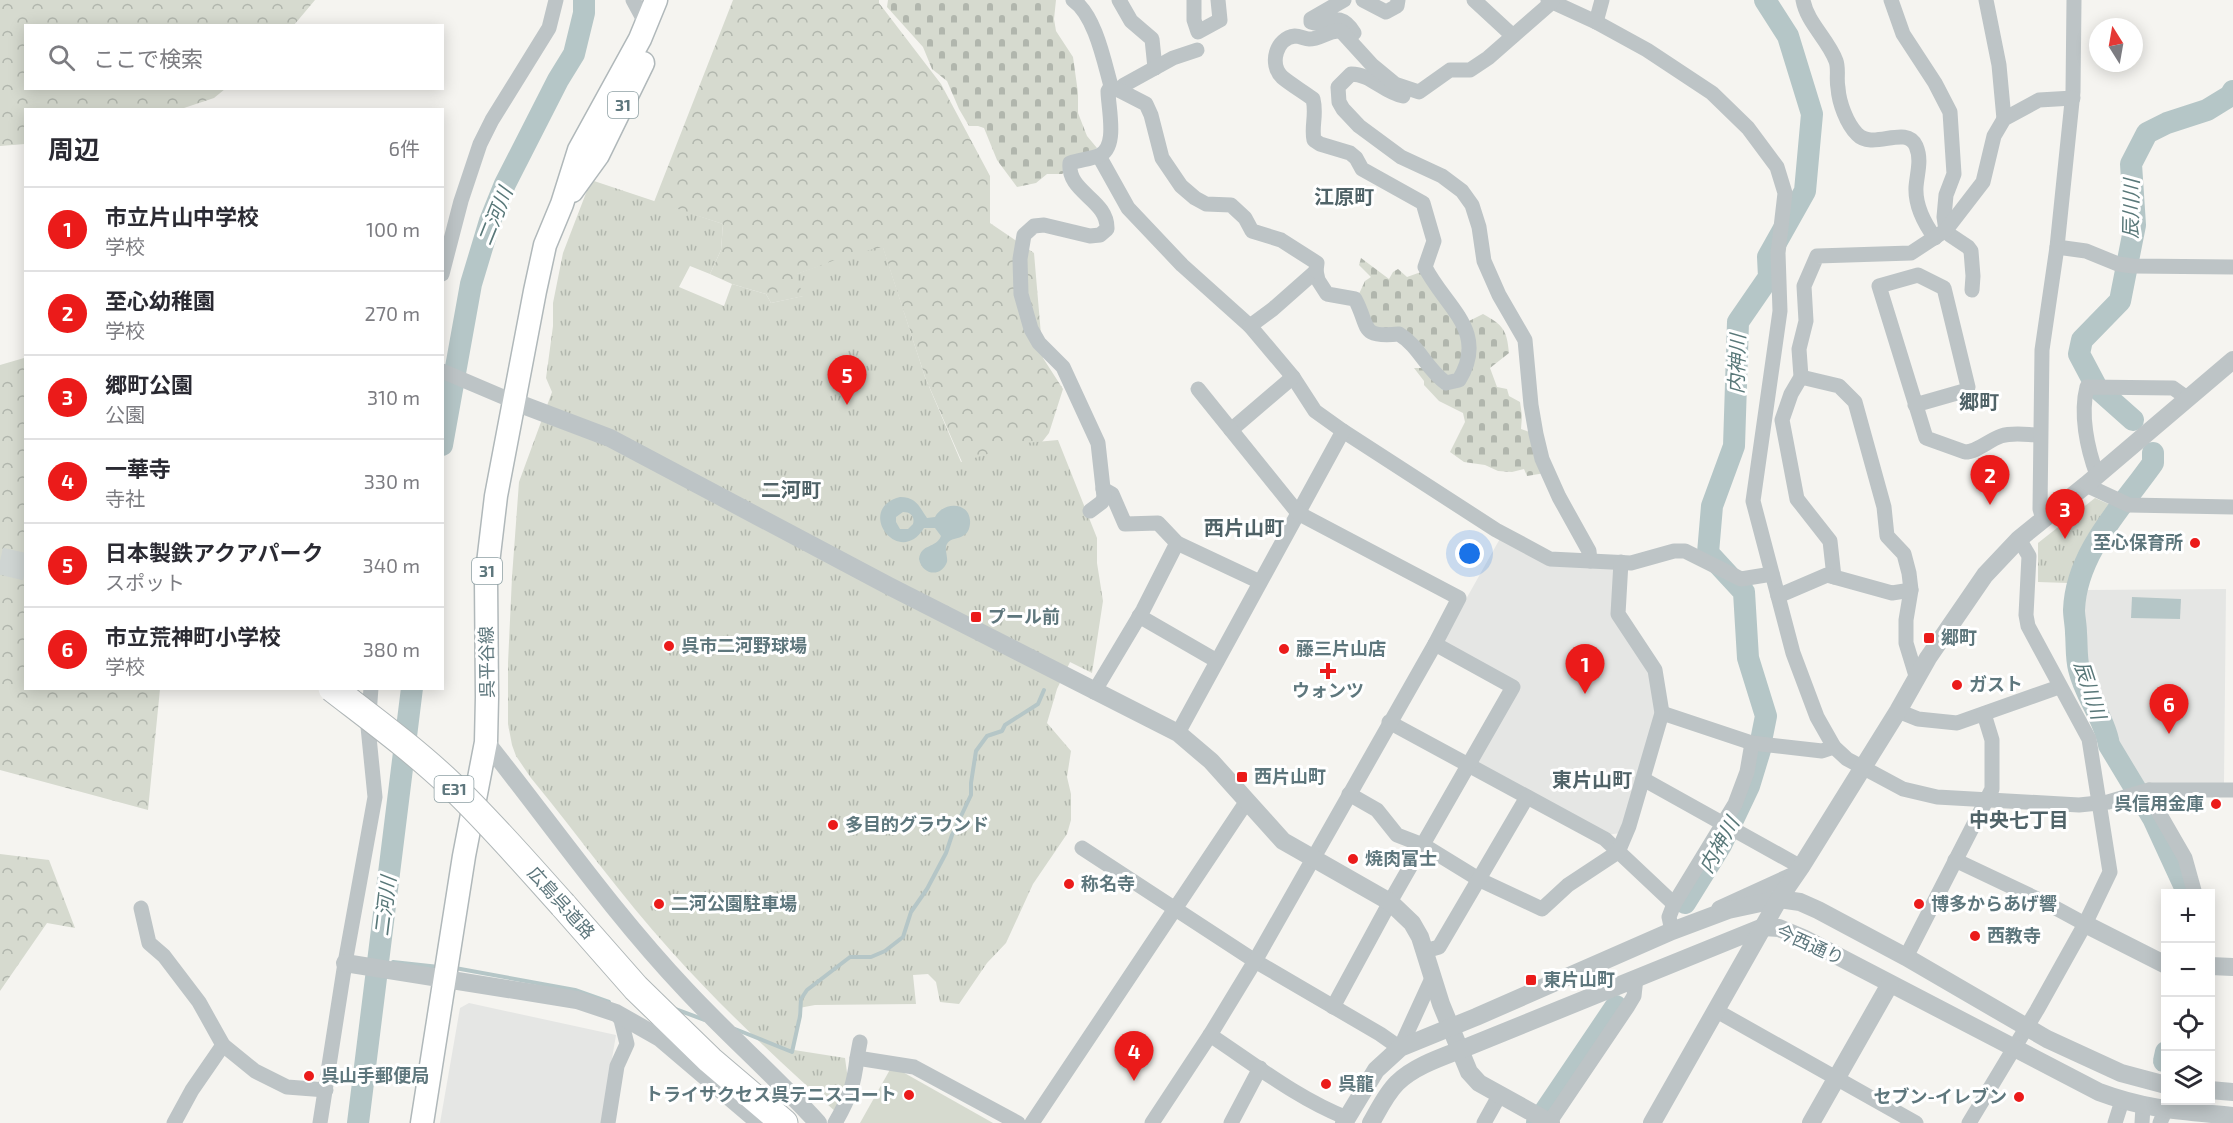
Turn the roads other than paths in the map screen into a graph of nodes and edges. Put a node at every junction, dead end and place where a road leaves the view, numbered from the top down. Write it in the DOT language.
graph roads {
  1 [pos="555,0"];
  2 [pos="633,0"];
  3 [pos="656,0"];
  4 [pos="672,0"];
  5 [pos="1073,0"];
  6 [pos="1119,0"];
  7 [pos="1194,0"];
  8 [pos="1218,0"];
  9 [pos="1344,0"];
  10 [pos="1363,0"];
  11 [pos="1398,0"];
  12 [pos="1474,0"];
  13 [pos="1602,0"];
  14 [pos="1803,0"];
  15 [pos="1891,0"];
  16 [pos="1986,0"];
  17 [pos="2074,0"];
  18 [pos="1550,1"];
  19 [pos="1596,22"];
  20 [pos="646,24"];
  21 [pos="1513,36"];
  22 [pos="1355,45"];
  23 [pos="1197,50"];
  24 [pos="1155,68"];
  25 [pos="1115,88"];
  26 [pos="1419,92"];
  27 [pos="2073,98"];
  28 [pos="2004,119"];
  29 [pos="1099,156"];
  30 [pos="562,204"];
  31 [pos="1940,234"];
  32 [pos="2057,247"];
  33 [pos="444,266"];
  34 [pos="2233,267"];
  35 [pos="1316,271"];
  36 [pos="1972,290"];
  37 [pos="1250,326"];
  38 [pos="2233,360"];
  39 [pos="444,372"];
  40 [pos="1293,377"];
  41 [pos="1801,377"];
  42 [pos="1198,389"];
  43 [pos="2187,398"];
  44 [pos="515,402"];
  45 [pos="1916,405"];
  46 [pos="1231,430"];
  47 [pos="1343,431"];
  48 [pos="2040,435"];
  49 [pos="2092,480"];
  50 [pos="1103,489"];
  51 [pos="2233,507"];
  52 [pos="1090,511"];
  53 [pos="1298,513"];
  54 [pos="2043,519"];
  55 [pos="2019,539"];
  56 [pos="1177,543"];
  57 [pos="1590,561"];
  58 [pos="1621,562"];
  59 [pos="1772,574"];
  60 [pos="1834,577"];
  61 [pos="1260,582"];
  62 [pos="1911,590"];
  63 [pos="1778,596"];
  64 [pos="1139,616"];
  65 [pos="1435,644"];
  66 [pos="1217,661"];
  67 [pos="1917,679"];
  68 [pos="2059,687"];
  69 [pos="335,690"];
  70 [pos="371,690"];
  71 [pos="1094,692"];
  72 [pos="1898,711"];
  73 [pos="1662,713"];
  74 [pos="1984,714"];
  75 [pos="1389,722"];
  76 [pos="1178,733"];
  77 [pos="486,742"];
  78 [pos="1752,743"];
  79 [pos="1834,747"];
  80 [pos="1468,766"];
  81 [pos="1862,768"];
  82 [pos="1643,779"];
  83 [pos="2233,790"];
  84 [pos="2141,792"];
  85 [pos="1349,794"];
  86 [pos="1527,797"];
  87 [pos="1247,801"];
  88 [pos="1987,801"];
  89 [pos="2098,802"];
  90 [pos="1728,826"];
  91 [pos="1423,845"];
  92 [pos="1082,848"];
  93 [pos="1618,852"];
  94 [pos="1313,857"];
  95 [pos="1955,860"];
  96 [pos="1799,870"];
  97 [pos="1479,880"];
  98 [pos="2194,889"];
  99 [pos="1779,899"];
  100 [pos="1390,902"];
  101 [pos="1674,904"];
  102 [pos="141,908"];
  103 [pos="1174,910"];
  104 [pos="2085,924"];
  105 [pos="1763,927"];
  106 [pos="1672,931"];
  107 [pos="1425,951"];
  108 [pos="1906,957"];
  109 [pos="1255,961"];
  110 [pos="2161,962"];
  111 [pos="349,963"];
  112 [pos="2215,966"];
  113 [pos="2233,967"];
  114 [pos="1432,976"];
  115 [pos="438,978"];
  116 [pos="1636,978"];
  117 [pos="1890,984"];
  118 [pos="1333,1007"];
  119 [pos="1715,1010"];
  120 [pos="616,1013"];
  121 [pos="1451,1027"];
  122 [pos="2027,1028"];
  123 [pos="1210,1035"];
  124 [pos="860,1042"];
  125 [pos="223,1045"];
  126 [pos="1400,1048"];
  127 [pos="2013,1048"];
  128 [pos="1460,1050"];
  129 [pos="858,1058"];
  130 [pos="1260,1068"];
  131 [pos="1835,1078"];
  132 [pos="2161,1083"];
  133 [pos="326,1090"];
  134 [pos="2215,1090"];
  135 [pos="2233,1092"];
  136 [pos="1499,1096"];
  137 [pos="2122,1101"];
  138 [pos="2143,1115"];
  139 [pos="2233,1116"];
  140 [pos="2162,1117"];
  141 [pos="1346,1120"];
  142 [pos="1543,1120"];
  143 [pos="174,1123"];
  144 [pos="320,1123"];
  145 [pos="422,1123"];
  146 [pos="608,1123"];
  147 [pos="760,1123"];
  148 [pos="784,1123"];
  149 [pos="818,1123"];
  150 [pos="835,1123"];
  151 [pos="1018,1123"];
  152 [pos="1032,1123"];
  153 [pos="1152,1123"];
  154 [pos="1231,1123"];
  155 [pos="1371,1123"];
  156 [pos="1484,1123"];
  157 [pos="1652,1123"];
  158 [pos="1811,1123"];
  159 [pos="1916,1123"];
  160 [pos="1970,1123"];
  161 [pos="2115,1123"];
  1 -- 33 [label="street"];
  2 -- 20 [label="street"];
  3 -- 20 [label="main road, 呉平谷線 / 31"];
  4 -- 30 [label="main road, 呉平谷線 / 31"];
  5 -- 25 [label="street"];
  6 -- 24 [label="street"];
  7 -- 8 [label="street"];
  9 -- 22 [label="street"];
  10 -- 11 [label="street"];
  12 -- 21 [label="street"];
  13 -- 19 [label="street"];
  14 -- 31 [label="street"];
  15 -- 31 [label="street"];
  16 -- 28 [label="street"];
  17 -- 27 [label="street"];
  18 -- 19 [label="street"];
  18 -- 21 [label="street"];
  19 -- 59 [label="street"];
  20 -- 30 [label="main road, 呉平谷線 / 31"];
  21 -- 26 [label="street"];
  22 -- 26 [label="street"];
  22 -- 35 [label="street"];
  23 -- 24 [label="street"];
  24 -- 25 [label="street"];
  25 -- 29 [label="street"];
  25 -- 35 [label="street"];
  26 -- 57 [label="street"];
  27 -- 28 [label="street"];
  27 -- 32 [label="street"];
  28 -- 31 [label="street"];
  29 -- 37 [label="street"];
  29 -- 50 [label="street"];
  30 -- 44 [label="main road, 呉平谷線 / 31"];
  31 -- 36 [label="street"];
  31 -- 41 [label="street"];
  32 -- 34 [label="street"];
  32 -- 48 [label="street"];
  35 -- 37 [label="street"];
  37 -- 40 [label="street"];
  38 -- 43 [label="street"];
  39 -- 44 [label="street"];
  40 -- 46 [label="street"];
  40 -- 47 [label="street"];
  41 -- 60 [label="street"];
  41 -- 62 [label="street"];
  42 -- 46 [label="street"];
  43 -- 49 [label="street"];
  43 -- 49 [label="street"];
  44 -- 71 [label="street"];
  44 -- 77 [label="main road, 呉平谷線 / 31"];
  45 -- 45 [label="street"];
  45 -- 48 [label="street"];
  46 -- 53 [label="street"];
  47 -- 53 [label="street"];
  47 -- 57 [label="street"];
  48 -- 54 [label="street"];
  49 -- 51 [label="street"];
  49 -- 54 [label="street"];
  50 -- 52 [label="street"];
  50 -- 56 [label="street"];
  53 -- 61 [label="street"];
  53 -- 65 [label="street"];
  54 -- 55 [label="street"];
  55 -- 67 [label="street"];
  55 -- 68 [label="street"];
  56 -- 61 [label="street"];
  56 -- 64 [label="street"];
  57 -- 58 [label="street"];
  58 -- 59 [label="street"];
  58 -- 73 [label="street"];
  59 -- 63 [label="street"];
  60 -- 62 [label="street"];
  60 -- 63 [label="street"];
  61 -- 66 [label="street"];
  62 -- 67 [label="street"];
  63 -- 79 [label="street"];
  64 -- 66 [label="street"];
  64 -- 71 [label="street"];
  65 -- 75 [label="street"];
  65 -- 80 [label="street"];
  66 -- 76 [label="street"];
  67 -- 72 [label="street"];
  68 -- 74 [label="street"];
  68 -- 89 [label="street"];
  69 -- 148 [label="highway, 広島呉道路 / E31, bridge"];
  70 -- 111 [label="street"];
  71 -- 76 [label="street"];
  72 -- 74 [label="street"];
  72 -- 81 [label="street"];
  73 -- 78 [label="street"];
  73 -- 82 [label="street"];
  74 -- 88 [label="street"];
  75 -- 80 [label="street"];
  75 -- 85 [label="street"];
  76 -- 87 [label="street"];
  77 -- 115 [label="main road, 呉平谷線 / 31"];
  77 -- 149 [label="street"];
  78 -- 79 [label="street"];
  78 -- 90 [label="street"];
  79 -- 81 [label="street"];
  80 -- 86 [label="street"];
  80 -- 91 [label="street"];
  81 -- 88 [label="street"];
  81 -- 96 [label="street"];
  82 -- 90 [label="street"];
  82 -- 93 [label="street"];
  83 -- 84 [label="street"];
  84 -- 89 [label="street"];
  84 -- 98 [label="street"];
  85 -- 91 [label="street"];
  85 -- 94 [label="street"];
  86 -- 93 [label="street"];
  86 -- 97 [label="street"];
  87 -- 94 [label="street"];
  87 -- 103 [label="street"];
  88 -- 89 [label="street"];
  88 -- 95 [label="street"];
  89 -- 104 [label="street"];
  90 -- 96 [label="street"];
  90 -- 101 [label="street"];
  91 -- 97 [label="street"];
  91 -- 100 [label="street"];
  92 -- 103 [label="street"];
  93 -- 97 [label="street"];
  93 -- 101 [label="street"];
  94 -- 100 [label="street"];
  94 -- 109 [label="street"];
  95 -- 104 [label="street"];
  95 -- 108 [label="street"];
  96 -- 99 [label="street"];
  96 -- 106 [label="street"];
  97 -- 107 [label="street"];
  99 -- 105 [label="street"];
  99 -- 106 [label="street, 今西通り"];
  99 -- 108 [label="street, 今西通り"];
  100 -- 107 [label="street"];
  100 -- 118 [label="street"];
  101 -- 106 [label="street"];
  102 -- 125 [label="street"];
  103 -- 109 [label="street"];
  103 -- 152 [label="street"];
  104 -- 110 [label="street"];
  104 -- 122 [label="street"];
  105 -- 116 [label="street, 今西通り"];
  105 -- 117 [label="street, 今西通り"];
  105 -- 119 [label="street"];
  106 -- 121 [label="street, 今西通り"];
  107 -- 114 [label="street"];
  108 -- 122 [label="street, 今西通り"];
  109 -- 118 [label="street"];
  109 -- 123 [label="street"];
  111 -- 115 [label="street"];
  111 -- 133 [label="street"];
  112 -- 113 [label="street"];
  114 -- 121 [label="street"];
  114 -- 126 [label="street"];
  115 -- 120 [label="street"];
  115 -- 145 [label="main road, 呉平谷線 / 31"];
  116 -- 128 [label="street, 今西通り"];
  116 -- 142 [label="street"];
  117 -- 127 [label="street, 今西通り"];
  117 -- 131 [label="street"];
  118 -- 126 [label="street"];
  119 -- 131 [label="street"];
  119 -- 157 [label="street"];
  120 -- 146 [label="street"];
  120 -- 147 [label="street"];
  121 -- 126 [label="street, 今西通り"];
  121 -- 128 [label="street"];
  122 -- 127 [label="street"];
  122 -- 132 [label="street, 今西通り"];
  123 -- 130 [label="street"];
  123 -- 153 [label="street"];
  124 -- 129 [label="street"];
  125 -- 133 [label="street"];
  125 -- 143 [label="street"];
  126 -- 141 [label="street, 今西通り"];
  127 -- 137 [label="street, 今西通り"];
  127 -- 160 [label="street"];
  128 -- 136 [label="street"];
  128 -- 155 [label="street, 今西通り"];
  129 -- 150 [label="street"];
  129 -- 151 [label="street"];
  130 -- 141 [label="street"];
  130 -- 154 [label="street"];
  131 -- 158 [label="street"];
  131 -- 159 [label="street"];
  133 -- 144 [label="street"];
  134 -- 135 [label="street"];
  136 -- 142 [label="street"];
  136 -- 156 [label="street"];
  137 -- 138 [label="street, 今西通り"];
  137 -- 161 [label="street"];
  138 -- 140 [label="street, 今西通り"];
  139 -- 140 [label="street, 今西通り"];
}
